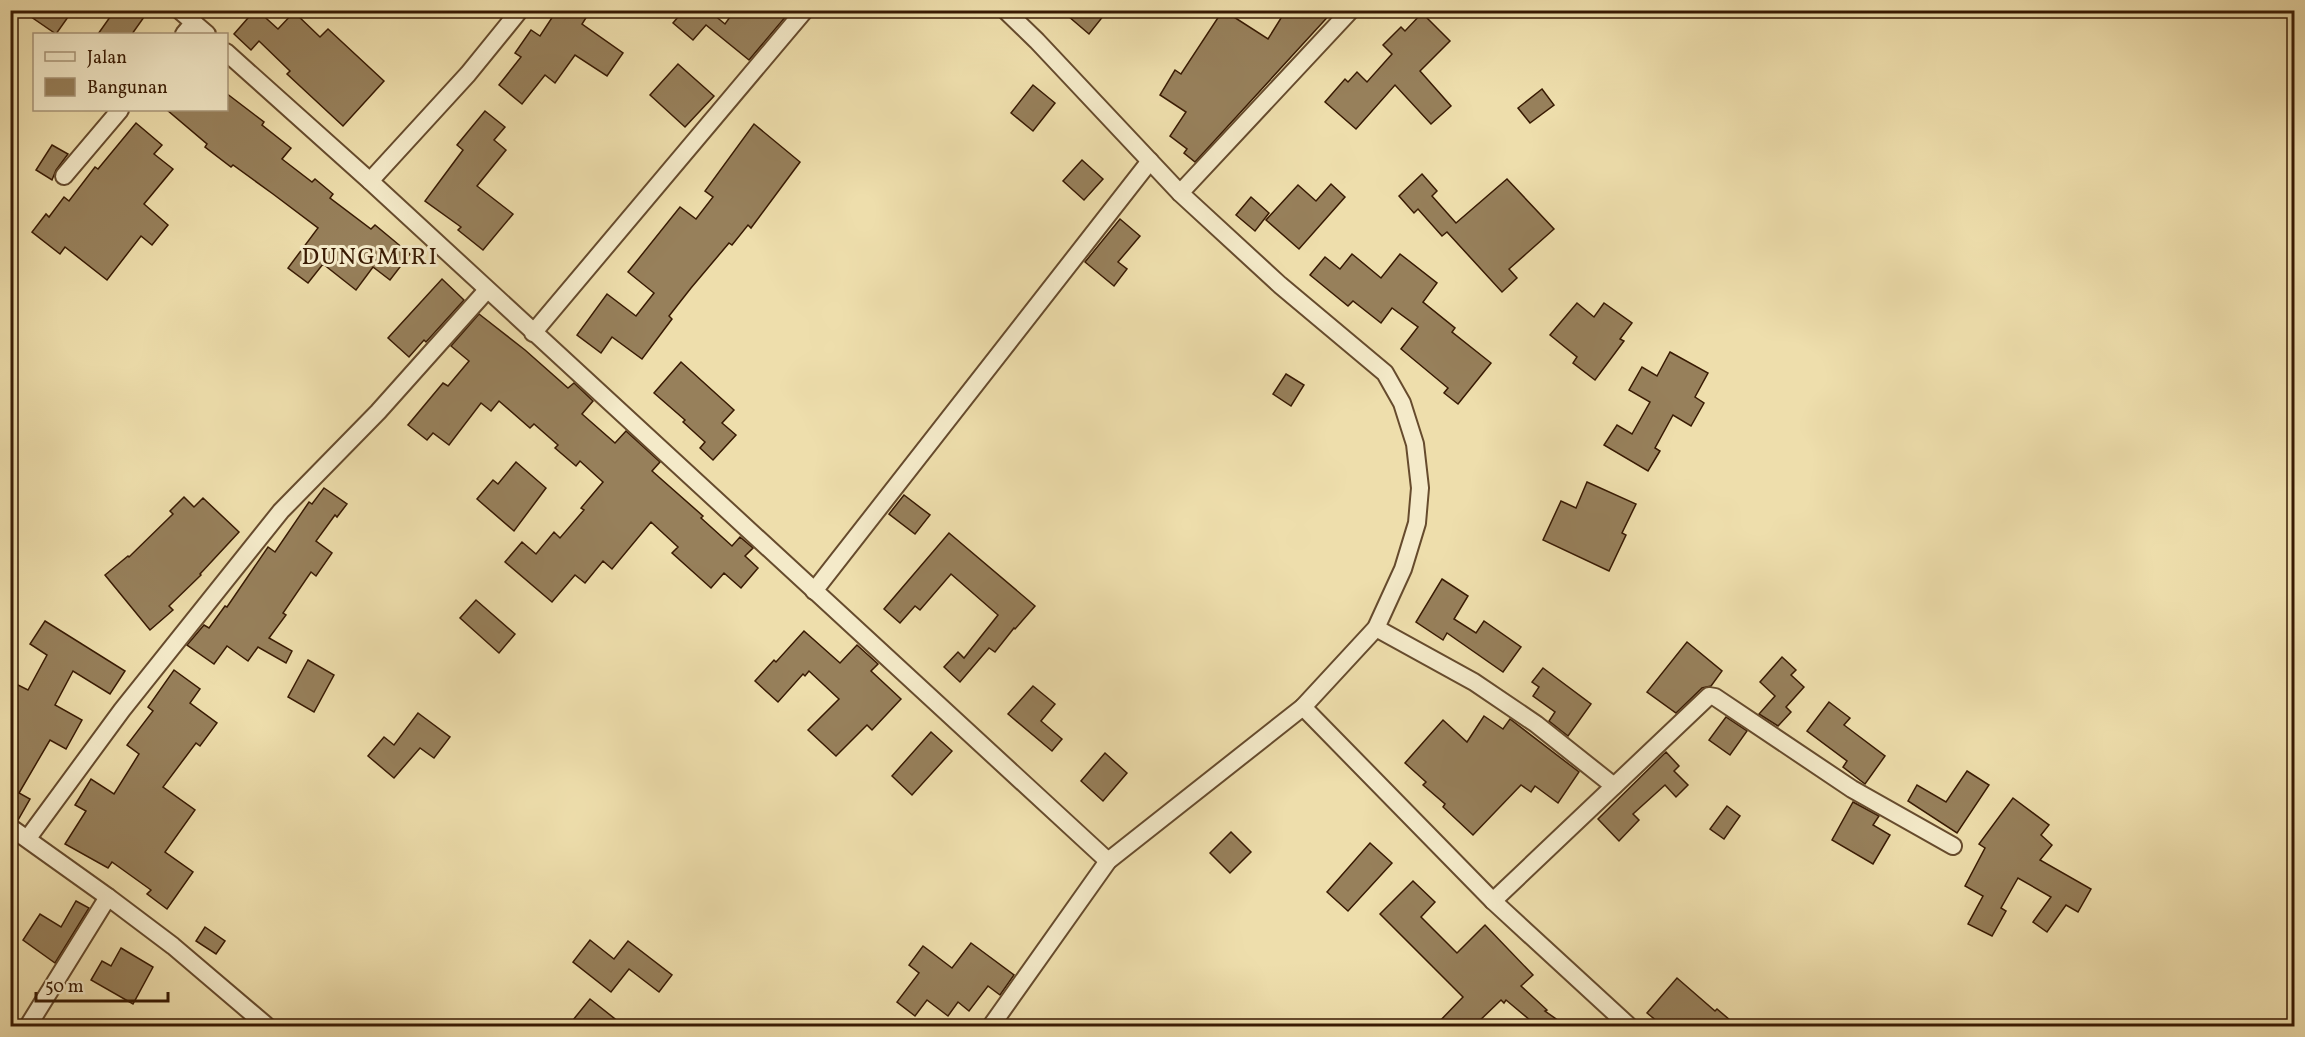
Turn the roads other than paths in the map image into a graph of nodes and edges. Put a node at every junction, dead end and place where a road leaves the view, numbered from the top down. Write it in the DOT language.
graph roads {
  1 [pos="179,10"];
  2 [pos="520,10"];
  3 [pos="806,10"];
  4 [pos="1005,10"];
  5 [pos="1352,10"];
  6 [pos="189,28"];
  7 [pos="204,33"];
  8 [pos="228,54"];
  9 [pos="119,111"];
  10 [pos="1150,161"];
  11 [pos="64,176"];
  12 [pos="370,181"];
  13 [pos="1180,193"];
  14 [pos="487,290"];
  15 [pos="533,333"];
  16 [pos="814,591"];
  17 [pos="1376,628"];
  18 [pos="1303,707"];
  19 [pos="1614,786"];
  20 [pos="10,827"];
  21 [pos="28,838"];
  22 [pos="1953,846"];
  23 [pos="1108,861"];
  24 [pos="108,897"];
  25 [pos="1493,901"];
  26 [pos="28,1026"];
  27 [pos="267,1026"];
  28 [pos="991,1026"];
  29 [pos="1629,1026"];
  1 -- 6 [label="street"];
  2 -- 12 [label="street"];
  3 -- 15 [label="street"];
  4 -- 10 [label="street"];
  5 -- 13 [label="street"];
  6 -- 7 [label="street"];
  8 -- 12 [label="street"];
  9 -- 11 [label="street"];
  10 -- 13 [label="street"];
  10 -- 16 [label="street"];
  12 -- 14 [label="street"];
  13 -- 17 [label="street"];
  14 -- 15 [label="street"];
  14 -- 21 [label="street"];
  15 -- 16 [label="street"];
  16 -- 23 [label="street"];
  17 -- 18 [label="street"];
  17 -- 19 [label="street"];
  18 -- 23 [label="street"];
  18 -- 25 [label="street"];
  19 -- 22 [label="street"];
  19 -- 25 [label="street"];
  20 -- 21 [label="street"];
  21 -- 24 [label="street"];
  23 -- 28 [label="street"];
  24 -- 26 [label="street"];
  24 -- 27 [label="street"];
  25 -- 29 [label="street"];
}
